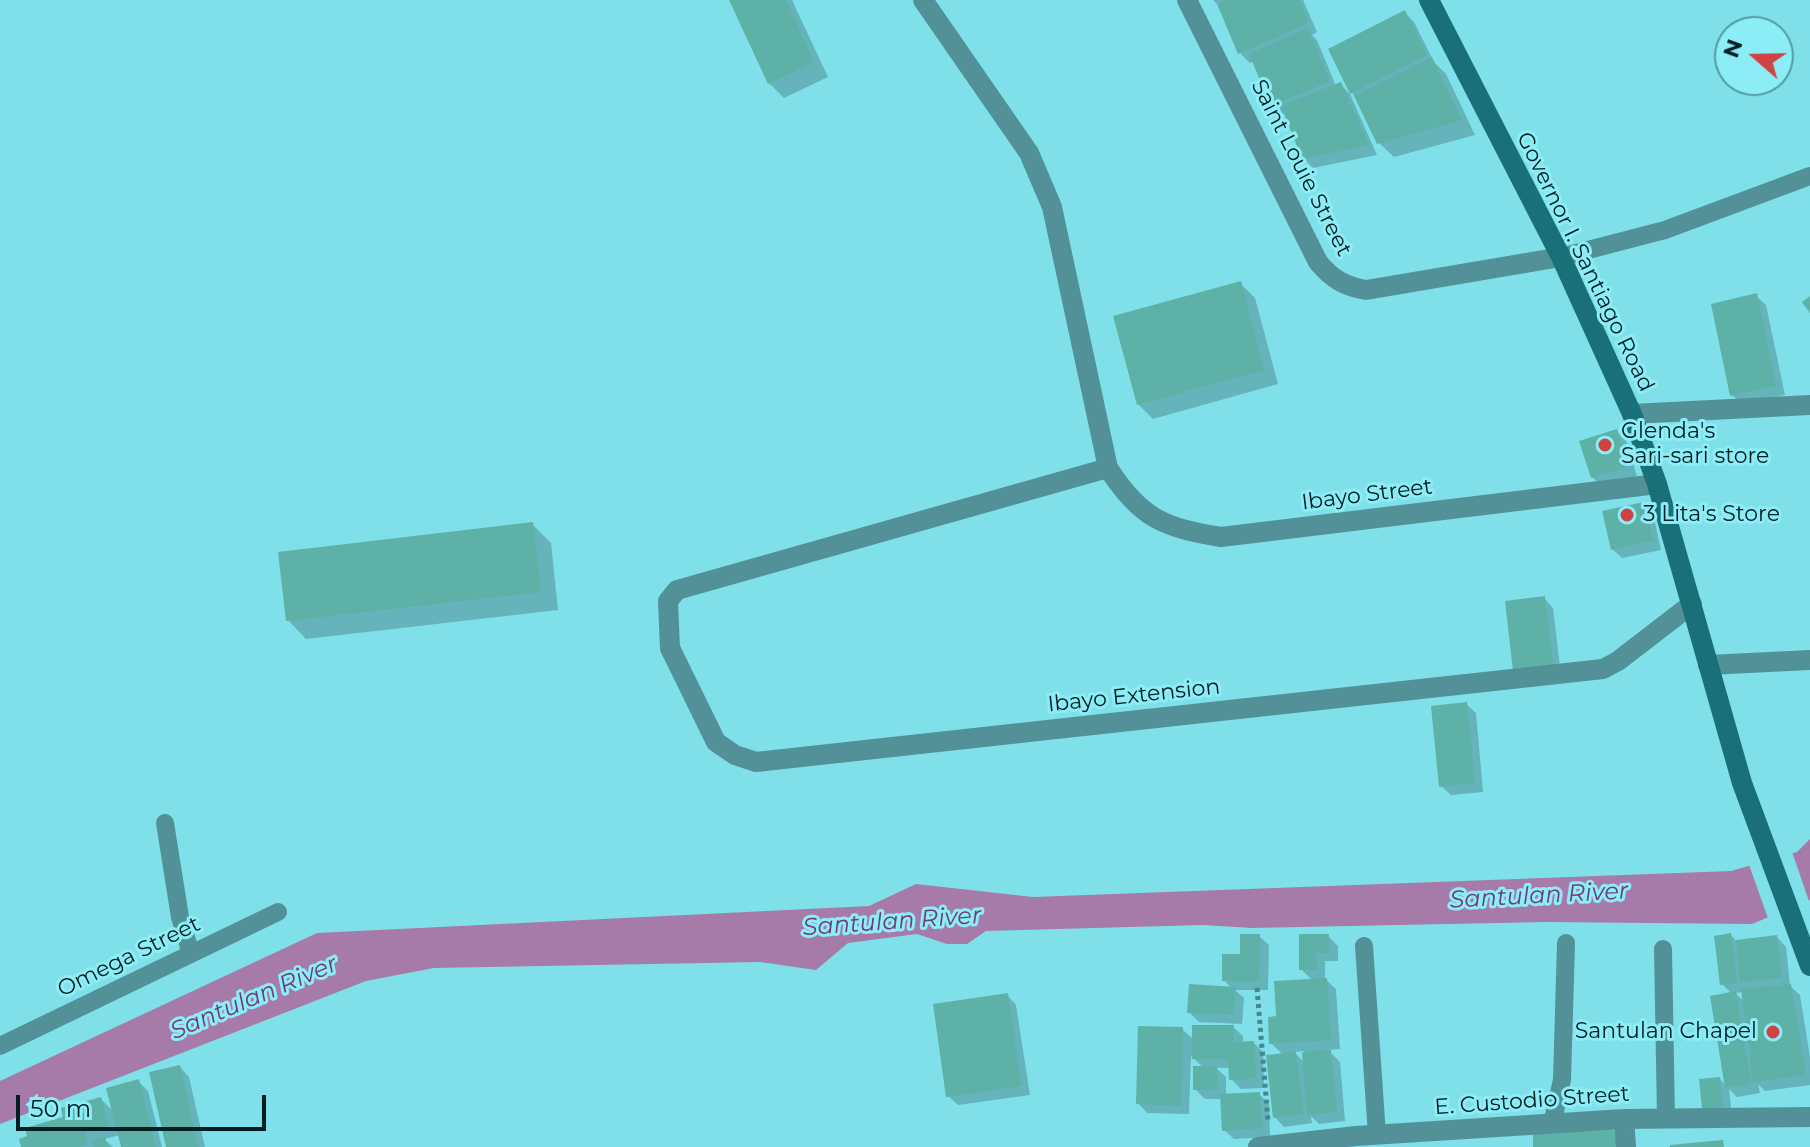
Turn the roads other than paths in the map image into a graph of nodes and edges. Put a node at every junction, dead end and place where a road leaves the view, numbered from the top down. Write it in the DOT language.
graph roads {
  1 [pos="923,0"];
  2 [pos="1187,0"];
  3 [pos="1429,0"];
  4 [pos="1810,176"];
  5 [pos="1561,257"];
  6 [pos="1810,405"];
  7 [pos="1632,414"];
  8 [pos="1108,468"];
  9 [pos="1657,484"];
  10 [pos="1692,604"];
  11 [pos="1810,660"];
  12 [pos="1708,665"];
  13 [pos="165,823"];
  14 [pos="278,912"];
  15 [pos="1566,943"];
  16 [pos="1364,946"];
  17 [pos="1663,949"];
  18 [pos="191,954"];
  19 [pos="1810,966"];
  20 [pos="0,1046"];
  21 [pos="1810,1117"];
  22 [pos="1666,1118"];
  23 [pos="1624,1119"];
  24 [pos="1552,1124"];
  25 [pos="1363,1139"];
  26 [pos="1331,1143"];
  27 [pos="1264,1146"];
  28 [pos="1626,1147"];
  1 -- 8 [label="street, Ibayo Street"];
  2 -- 5 [label="street, Saint Louie Street"];
  3 -- 5 [label="main road, Governor I. Santiago Road"];
  4 -- 5 [label="lane"];
  5 -- 7 [label="main road, Governor I. Santiago Road"];
  6 -- 7 [label="street"];
  7 -- 9 [label="main road, Governor I. Santiago Road"];
  8 -- 9 [label="street, Ibayo Street"];
  8 -- 10 [label="street, Ibayo Extension"];
  9 -- 10 [label="main road, Governor I. Santiago Road"];
  10 -- 12 [label="main road, Governor I. Santiago Road"];
  11 -- 12 [label="street"];
  12 -- 19 [label="main road, Governor I. Santiago Road"];
  13 -- 18 [label="lane"];
  14 -- 18 [label="lane, Omega Street"];
  15 -- 24 [label="lane"];
  16 -- 25 [label="lane"];
  17 -- 22 [label="lane"];
  18 -- 20 [label="lane, Omega Street"];
  21 -- 22 [label="street, E. Custodio Street"];
  22 -- 23 [label="street, E. Custodio Street"];
  23 -- 24 [label="street, E. Custodio Street"];
  23 -- 28 [label="street"];
  24 -- 25 [label="street, E. Custodio Street"];
  25 -- 26 [label="street, E. Custodio Street"];
  26 -- 27 [label="street, E. Custodio Street"];
}
